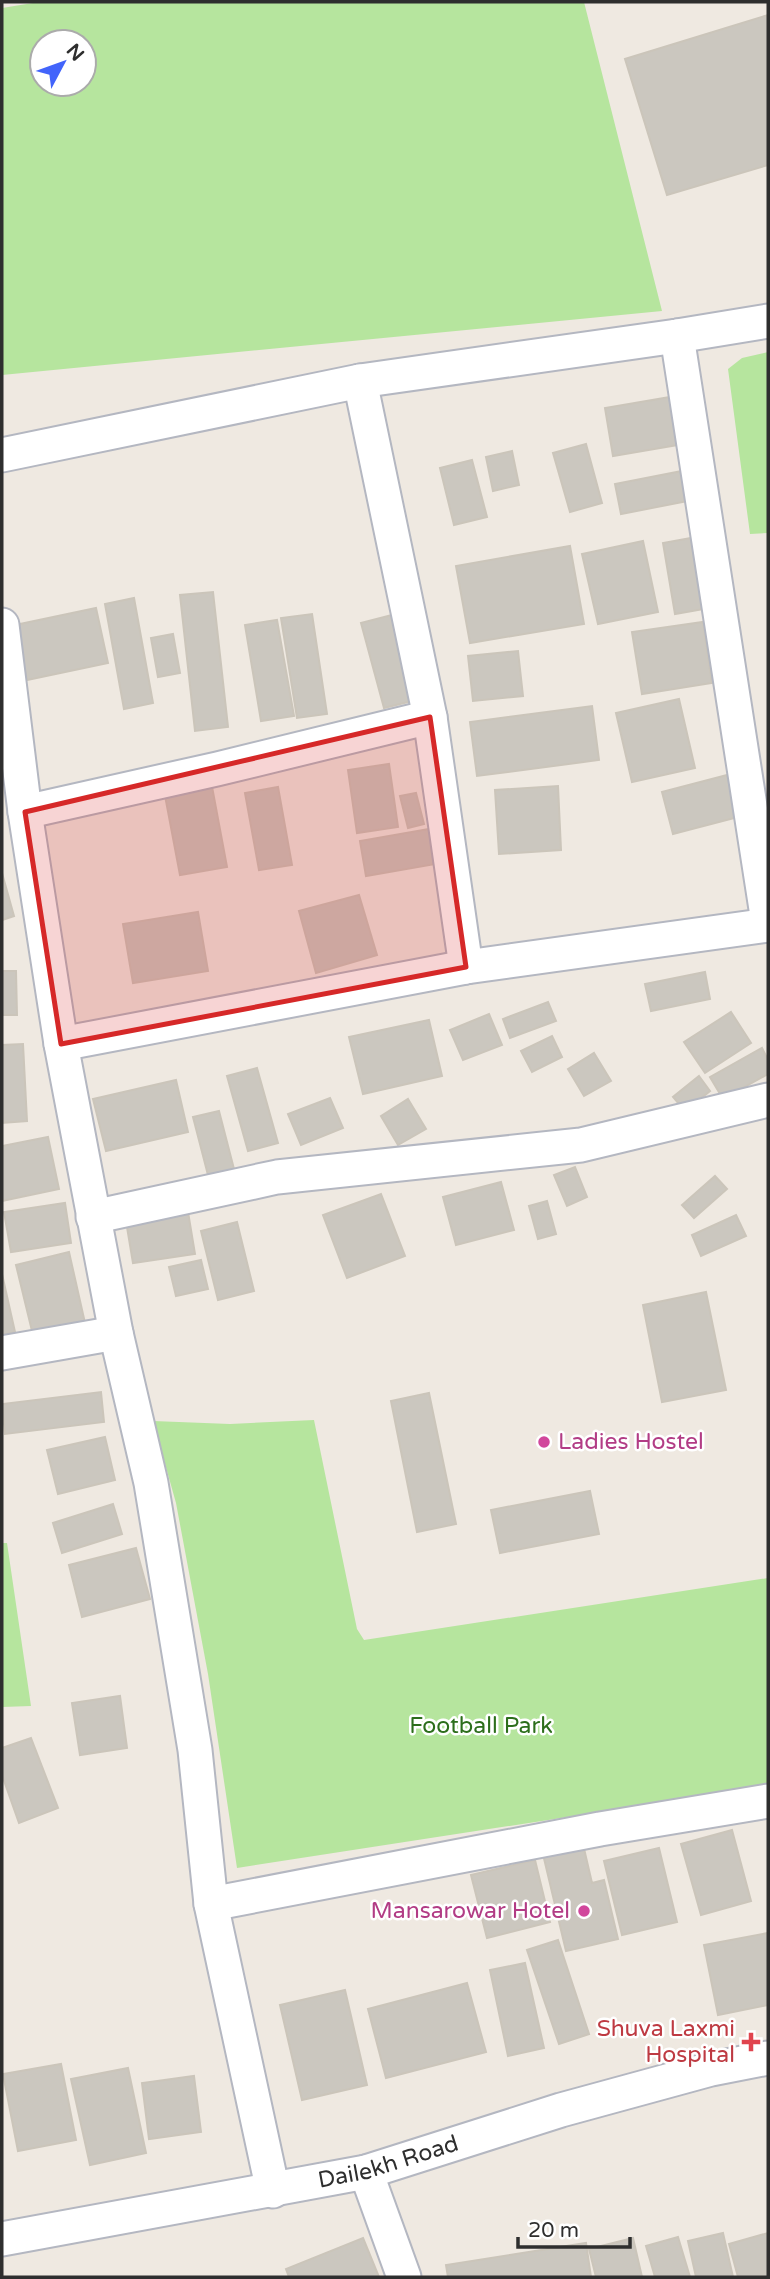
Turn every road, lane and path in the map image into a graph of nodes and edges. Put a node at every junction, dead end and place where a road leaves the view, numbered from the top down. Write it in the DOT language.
graph roads {
  1 [pos="768,321"];
  2 [pos="677,336"];
  3 [pos="360,381"];
  4 [pos="2,455"];
  5 [pos="2,625"];
  6 [pos="430,717"];
  7 [pos="25,812"];
  8 [pos="768,923"];
  9 [pos="466,968"];
  10 [pos="61,1044"];
  11 [pos="768,1100"];
  12 [pos="93,1217"];
  13 [pos="116,1333"];
  14 [pos="2,1353"];
  15 [pos="768,1801"];
  16 [pos="211,1904"];
  17 [pos="768,2058"];
  18 [pos="366,2172"];
  19 [pos="273,2191"];
  20 [pos="2,2239"];
  21 [pos="404,2277"];
  1 -- 2 [label="street"];
  2 -- 3 [label="street"];
  2 -- 8 [label="street"];
  3 -- 4 [label="street"];
  3 -- 6 [label="street"];
  5 -- 7 [label="street"];
  6 -- 7 [label="street"];
  6 -- 9 [label="street"];
  7 -- 10 [label="street"];
  8 -- 9 [label="street"];
  9 -- 10 [label="street"];
  10 -- 12 [label="street"];
  11 -- 12 [label="street"];
  12 -- 13 [label="street"];
  13 -- 14 [label="street"];
  13 -- 16 [label="street"];
  15 -- 16 [label="street"];
  16 -- 19 [label="street"];
  17 -- 18 [label="street, Dailekh Road"];
  18 -- 19 [label="street, Dailekh Road"];
  18 -- 21 [label="street"];
  19 -- 20 [label="street, Dailekh Road"];
}
